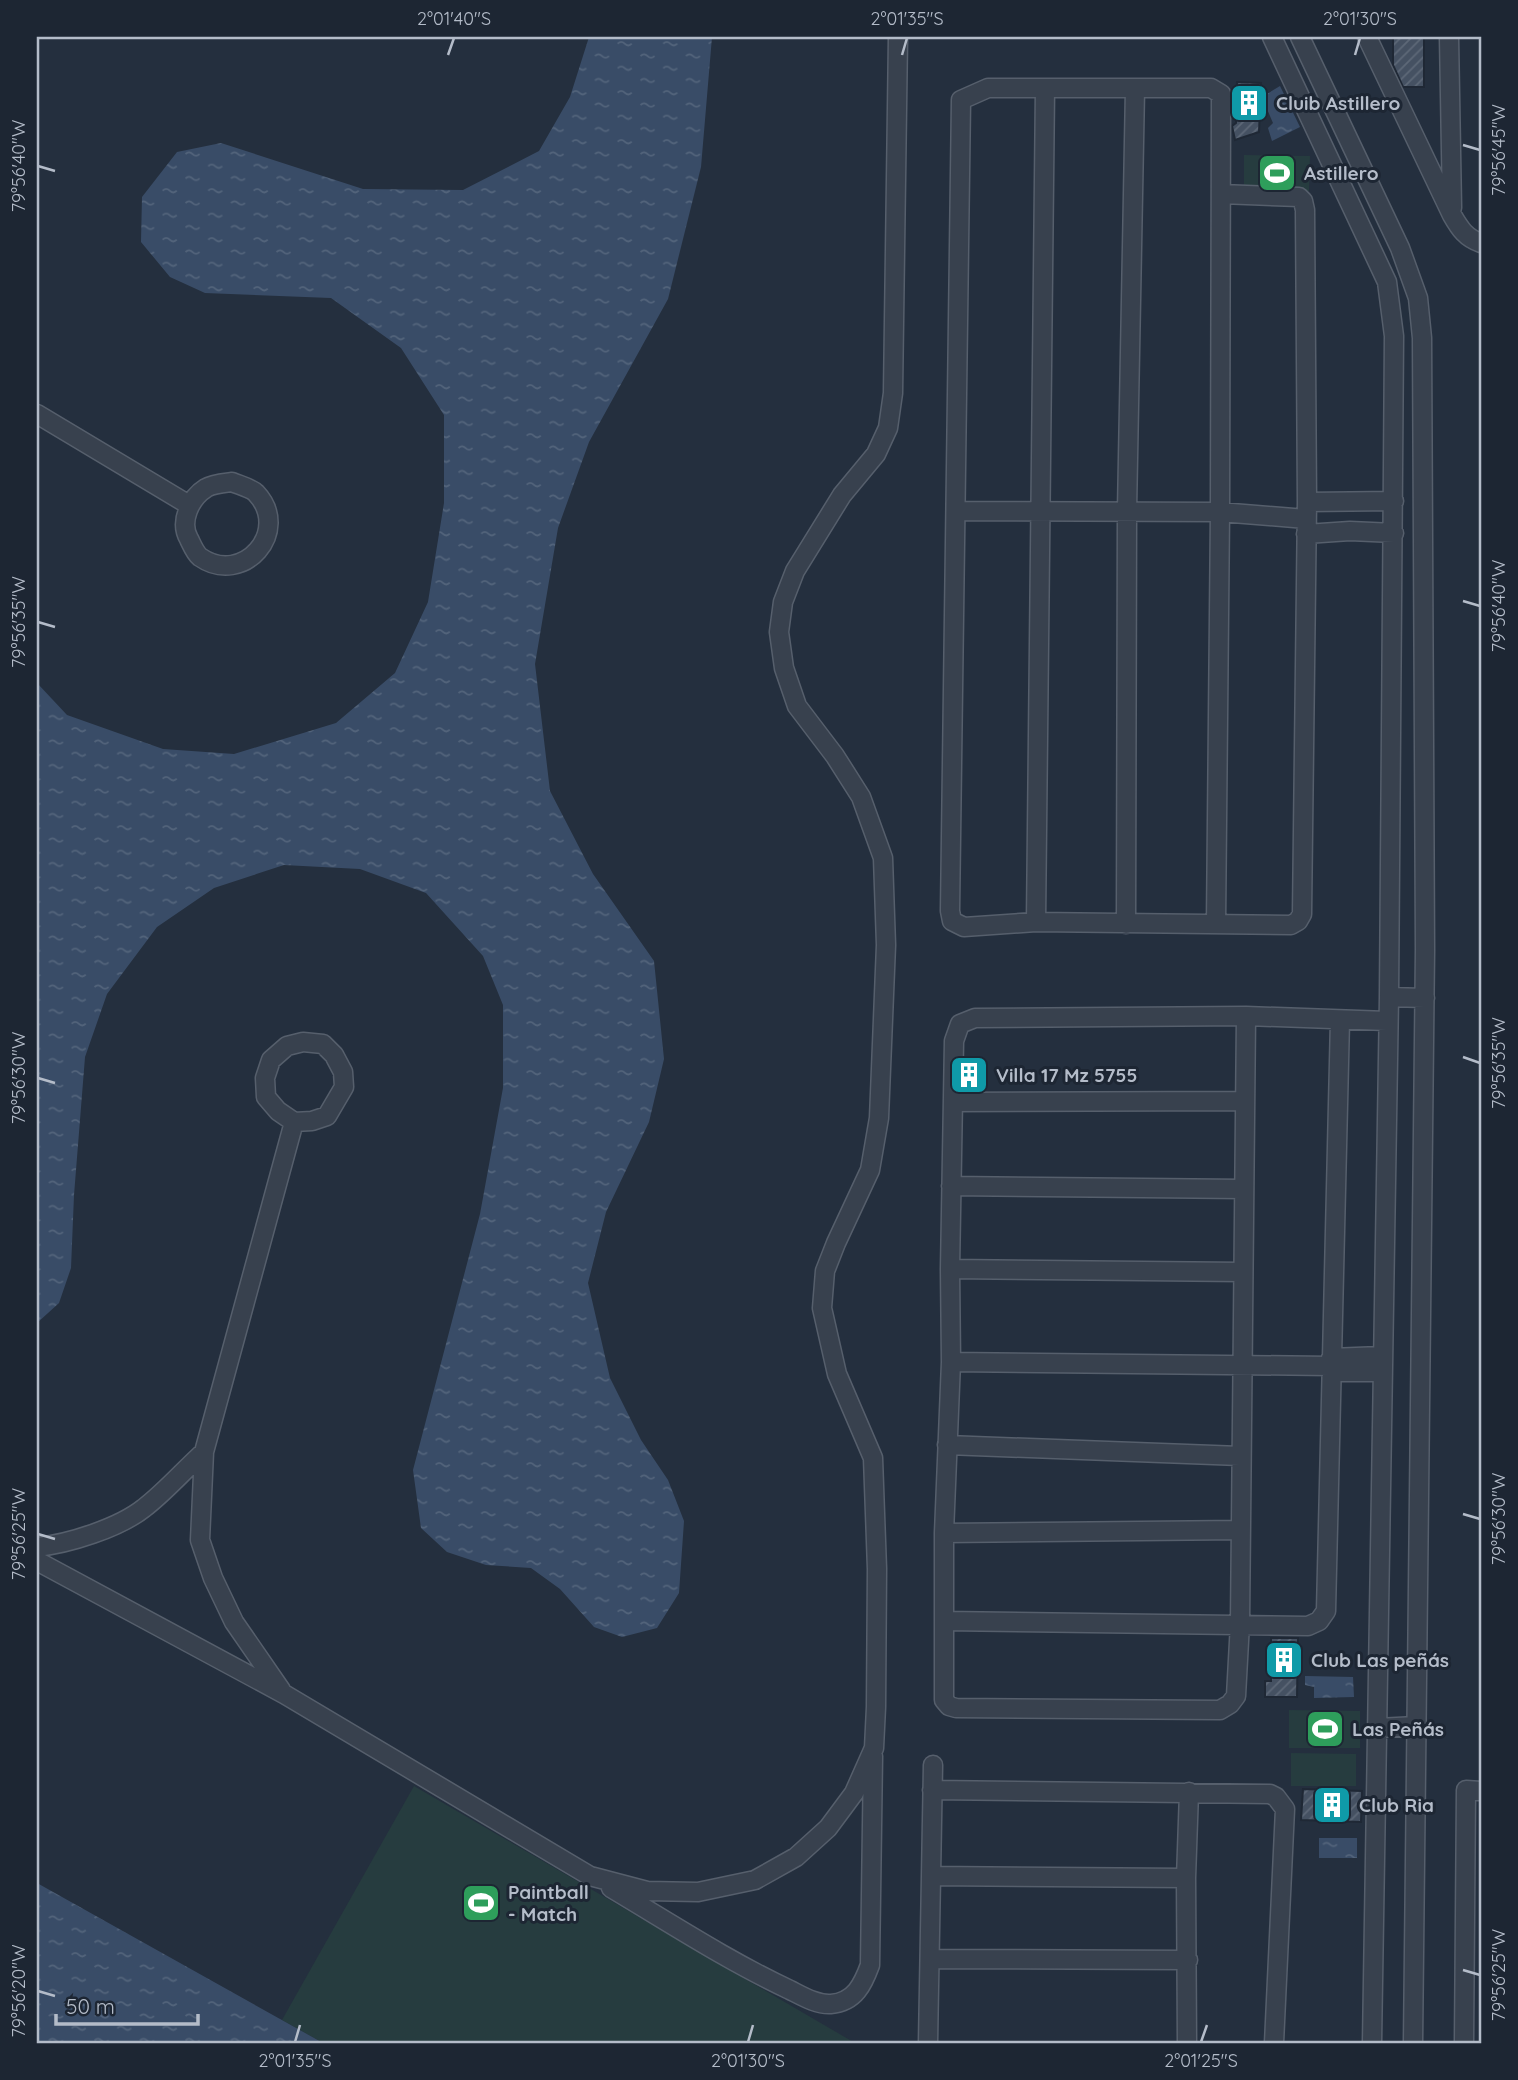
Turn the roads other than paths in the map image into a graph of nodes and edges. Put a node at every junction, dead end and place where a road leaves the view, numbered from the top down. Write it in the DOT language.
graph roads {
  1 [pos="898,37"];
  2 [pos="1300,37"];
  3 [pos="1367,37"];
  4 [pos="1449,37"];
  5 [pos="1275,38"];
  6 [pos="1045,88"];
  7 [pos="1135,89"];
  8 [pos="1221,194"];
  9 [pos="1452,215"];
  10 [pos="1481,243"];
  11 [pos="1418,298"];
  12 [pos="1389,302"];
  13 [pos="37,414"];
  14 [pos="1394,501"];
  15 [pos="189,505"];
  16 [pos="1127,510"];
  17 [pos="957,511"];
  18 [pos="1040,512"];
  19 [pos="1220,512"];
  20 [pos="1306,518"];
  21 [pos="1394,533"];
  22 [pos="1036,922"];
  23 [pos="1126,923"];
  24 [pos="1216,924"];
  25 [pos="1389,997"];
  26 [pos="1424,998"];
  27 [pos="1245,1016"];
  28 [pos="1340,1020"];
  29 [pos="1387,1021"];
  30 [pos="1245,1101"];
  31 [pos="953,1102"];
  32 [pos="294,1122"];
  33 [pos="951,1186"];
  34 [pos="1244,1189"];
  35 [pos="950,1269"];
  36 [pos="1243,1272"];
  37 [pos="951,1362"];
  38 [pos="1242,1363"];
  39 [pos="1382,1364"];
  40 [pos="1331,1365"];
  41 [pos="947,1445"];
  42 [pos="204,1452"];
  43 [pos="1240,1456"];
  44 [pos="1240,1530"];
  45 [pos="944,1533"];
  46 [pos="37,1548"];
  47 [pos="37,1561"];
  48 [pos="944,1621"];
  49 [pos="1240,1623"];
  50 [pos="284,1694"];
  51 [pos="1416,1726"];
  52 [pos="1378,1728"];
  53 [pos="874,1748"];
  54 [pos="933,1765"];
  55 [pos="932,1790"];
  56 [pos="1481,1791"];
  57 [pos="1189,1792"];
  58 [pos="590,1876"];
  59 [pos="931,1876"];
  60 [pos="1186,1878"];
  61 [pos="930,1959"];
  62 [pos="1188,1960"];
  63 [pos="928,2043"];
  64 [pos="1187,2043"];
  65 [pos="1274,2043"];
  66 [pos="1372,2043"];
  67 [pos="1413,2043"];
  68 [pos="1464,2043"];
  1 -- 53 [label="street"];
  2 -- 11 [label="street"];
  3 -- 9 [label="street"];
  4 -- 9 [label="street"];
  5 -- 12 [label="street"];
  6 -- 7 [label="street"];
  6 -- 17 [label="street"];
  6 -- 18 [label="street"];
  7 -- 8 [label="street"];
  7 -- 16 [label="street"];
  8 -- 19 [label="street"];
  8 -- 20 [label="street"];
  9 -- 10 [label="street"];
  11 -- 12 [label="street"];
  11 -- 26 [label="street"];
  12 -- 14 [label="street"];
  13 -- 15 [label="street"];
  14 -- 20 [label="street"];
  14 -- 21 [label="street"];
  15 -- 15 [label="street"];
  16 -- 18 [label="street"];
  16 -- 19 [label="street"];
  16 -- 23 [label="street"];
  17 -- 18 [label="street"];
  17 -- 22 [label="street"];
  18 -- 22 [label="street"];
  19 -- 20 [label="street"];
  19 -- 24 [label="street"];
  20 -- 21 [label="street"];
  20 -- 24 [label="street"];
  21 -- 25 [label="street"];
  22 -- 23 [label="street"];
  23 -- 24 [label="street"];
  25 -- 26 [label="street"];
  25 -- 29 [label="street"];
  26 -- 51 [label="street"];
  27 -- 28 [label="street"];
  27 -- 30 [label="street"];
  27 -- 31 [label="street"];
  28 -- 29 [label="street"];
  28 -- 40 [label="street"];
  29 -- 39 [label="street"];
  30 -- 31 [label="street"];
  30 -- 34 [label="street"];
  31 -- 33 [label="street"];
  32 -- 32 [label="street"];
  32 -- 42 [label="street"];
  33 -- 34 [label="street"];
  33 -- 35 [label="street"];
  34 -- 36 [label="street"];
  35 -- 36 [label="street"];
  35 -- 37 [label="street"];
  36 -- 38 [label="street"];
  37 -- 38 [label="street"];
  37 -- 41 [label="street"];
  38 -- 40 [label="street"];
  38 -- 43 [label="street"];
  39 -- 40 [label="street"];
  39 -- 52 [label="street"];
  40 -- 49 [label="street"];
  41 -- 43 [label="street"];
  41 -- 45 [label="street"];
  42 -- 46 [label="street"];
  42 -- 50 [label="street"];
  43 -- 44 [label="street"];
  44 -- 45 [label="street"];
  44 -- 49 [label="street"];
  45 -- 48 [label="street"];
  47 -- 50 [label="street"];
  48 -- 49 [label="street"];
  48 -- 49 [label="street"];
  50 -- 58 [label="street"];
  51 -- 52 [label="street"];
  51 -- 67 [label="street"];
  52 -- 66 [label="street"];
  53 -- 58 [label="street"];
  53 -- 58 [label="street"];
  54 -- 55 [label="street"];
  55 -- 57 [label="street"];
  55 -- 59 [label="street"];
  56 -- 68 [label="street"];
  57 -- 60 [label="street"];
  57 -- 65 [label="street"];
  59 -- 60 [label="street"];
  59 -- 61 [label="street"];
  60 -- 62 [label="street"];
  61 -- 62 [label="street"];
  61 -- 63 [label="street"];
  62 -- 64 [label="street"];
}
